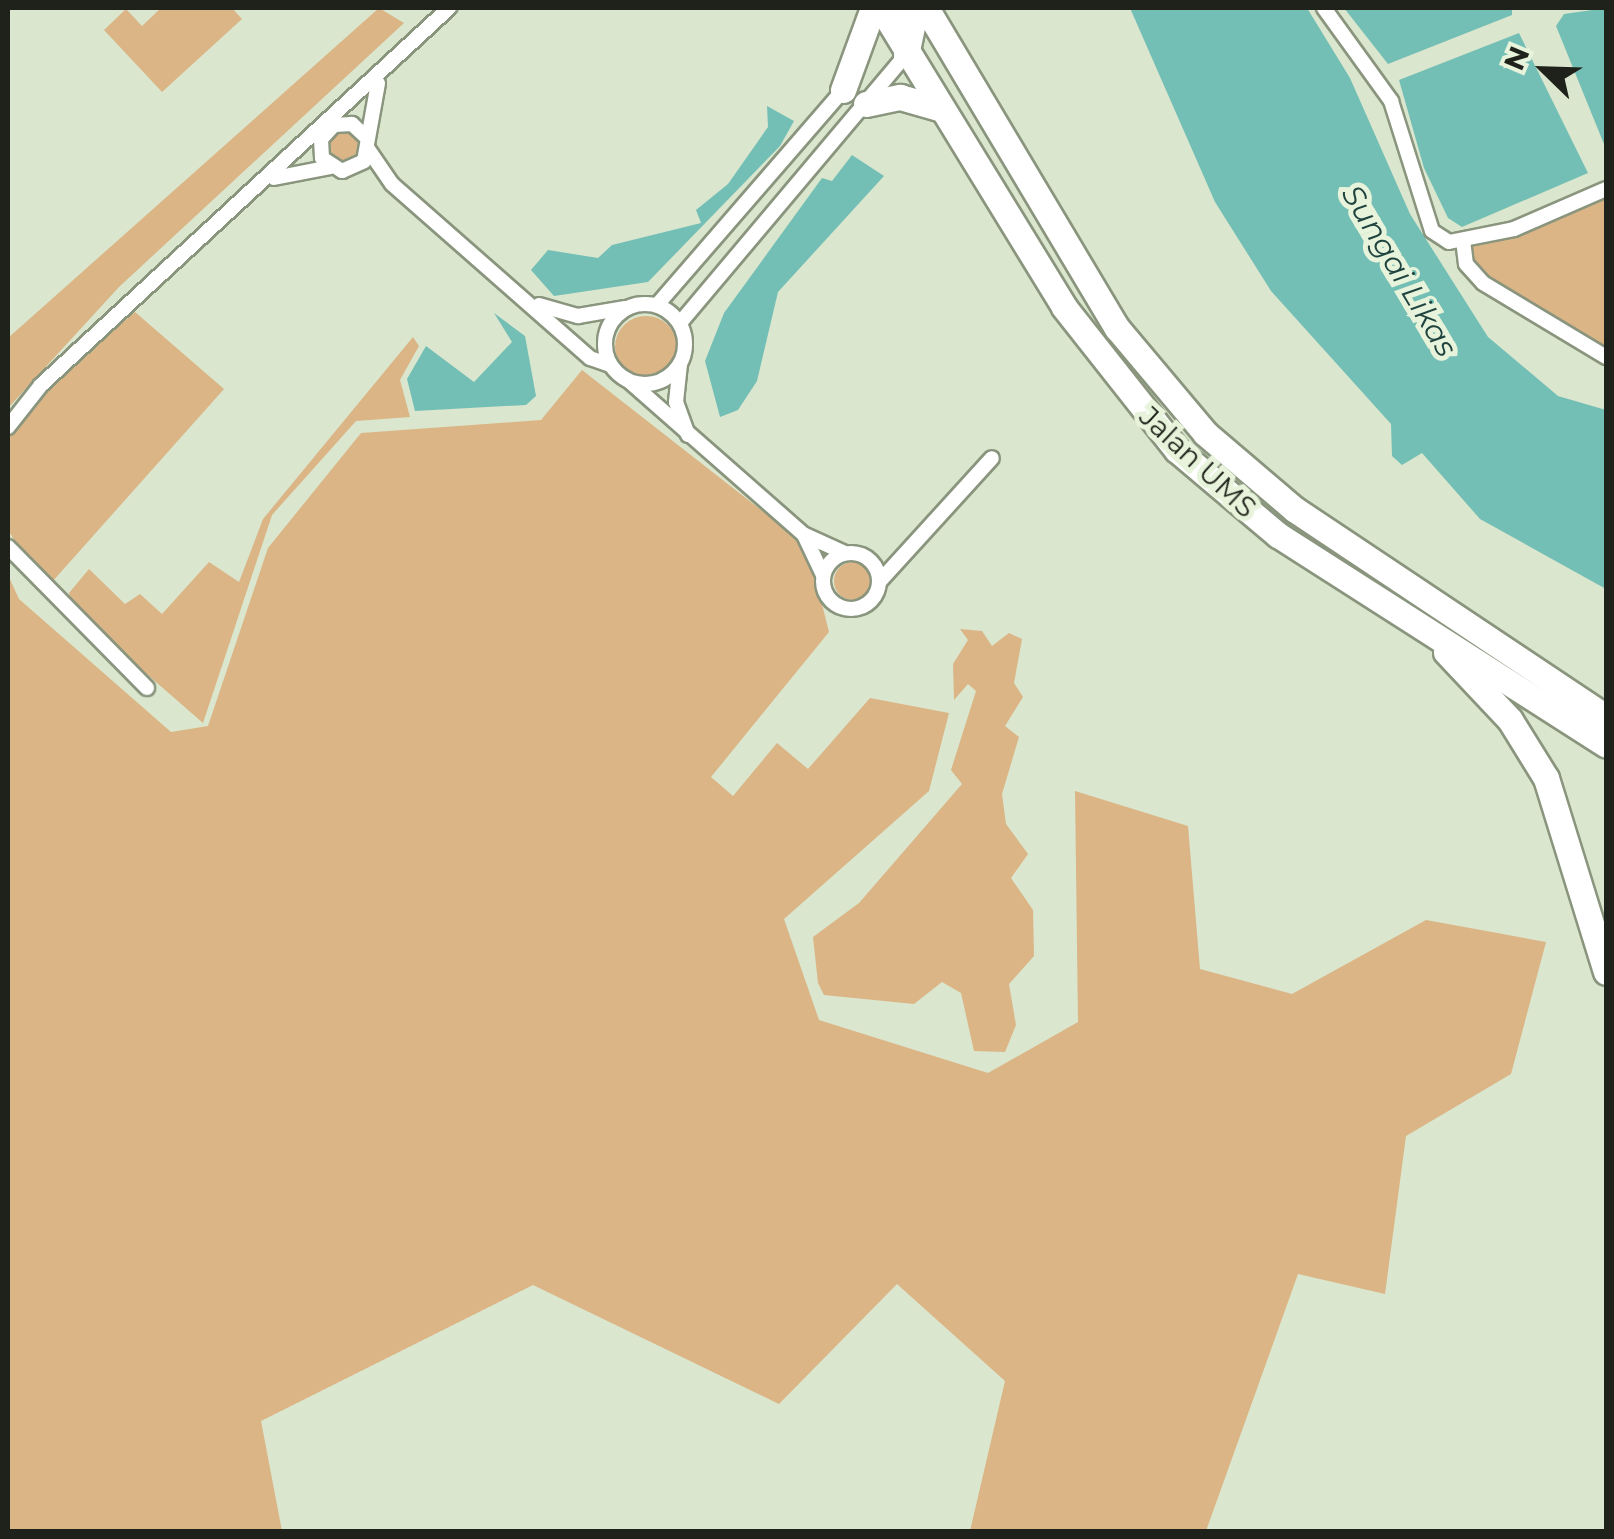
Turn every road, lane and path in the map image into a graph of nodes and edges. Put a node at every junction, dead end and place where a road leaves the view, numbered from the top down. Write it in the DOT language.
graph roads {
  1 [pos="449,8"];
  2 [pos="873,8"];
  3 [pos="882,8"];
  4 [pos="908,8"];
  5 [pos="926,8"];
  6 [pos="1324,8"];
  7 [pos="906,55"];
  8 [pos="387,70"];
  9 [pos="843,90"];
  10 [pos="866,104"];
  11 [pos="938,108"];
  12 [pos="328,128"];
  13 [pos="368,144"];
  14 [pos="330,167"];
  15 [pos="348,171"];
  16 [pos="263,183"];
  17 [pos="392,184"];
  18 [pos="1606,189"];
  19 [pos="1463,240"];
  20 [pos="521,295"];
  21 [pos="658,305"];
  22 [pos="628,307"];
  23 [pos="680,323"];
  24 [pos="1606,357"];
  25 [pos="681,364"];
  26 [pos="610,365"];
  27 [pos="629,381"];
  28 [pos="8,427"];
  29 [pos="689,437"];
  30 [pos="992,458"];
  31 [pos="804,535"];
  32 [pos="8,547"];
  33 [pos="845,553"];
  34 [pos="909,555"];
  35 [pos="869,559"];
  36 [pos="824,575"];
  37 [pos="880,581"];
  38 [pos="1409,618"];
  39 [pos="147,688"];
  40 [pos="1606,718"];
  41 [pos="1606,745"];
  42 [pos="1606,972"];
  1 -- 8 [label="street"];
  2 -- 9 [label="highway"];
  3 -- 7 [label="highway, Jalan UMS"];
  4 -- 7 [label="highway"];
  5 -- 40 [label="highway, Jalan UMS"];
  6 -- 19 [label="street"];
  7 -- 10 [label="street"];
  7 -- 11 [label="highway, Jalan UMS"];
  8 -- 12 [label="street"];
  8 -- 13 [label="street"];
  9 -- 21 [label="street"];
  10 -- 11 [label="highway"];
  10 -- 23 [label="street"];
  11 -- 38 [label="highway, Jalan UMS"];
  12 -- 13 [label="street"];
  12 -- 14 [label="street"];
  12 -- 16 [label="street"];
  13 -- 15 [label="street"];
  13 -- 17 [label="street"];
  14 -- 15 [label="street"];
  14 -- 16 [label="street"];
  15 -- 17 [label="street"];
  16 -- 28 [label="street"];
  17 -- 20 [label="street"];
  18 -- 19 [label="street"];
  19 -- 24 [label="street"];
  20 -- 22 [label="street"];
  20 -- 26 [label="street"];
  21 -- 22 [label="street"];
  21 -- 23 [label="street"];
  22 -- 26 [label="street"];
  23 -- 25 [label="street"];
  25 -- 27 [label="street"];
  25 -- 29 [label="street"];
  26 -- 27 [label="street"];
  27 -- 29 [label="street"];
  29 -- 31 [label="street"];
  30 -- 34 [label="street"];
  31 -- 33 [label="street"];
  31 -- 36 [label="street"];
  32 -- 39 [label="street"];
  33 -- 35 [label="street"];
  33 -- 36 [label="street"];
  34 -- 35 [label="street"];
  34 -- 37 [label="street"];
  35 -- 37 [label="street"];
  36 -- 37 [label="street"];
  38 -- 41 [label="highway, Jalan UMS"];
  38 -- 42 [label="highway"];
}
